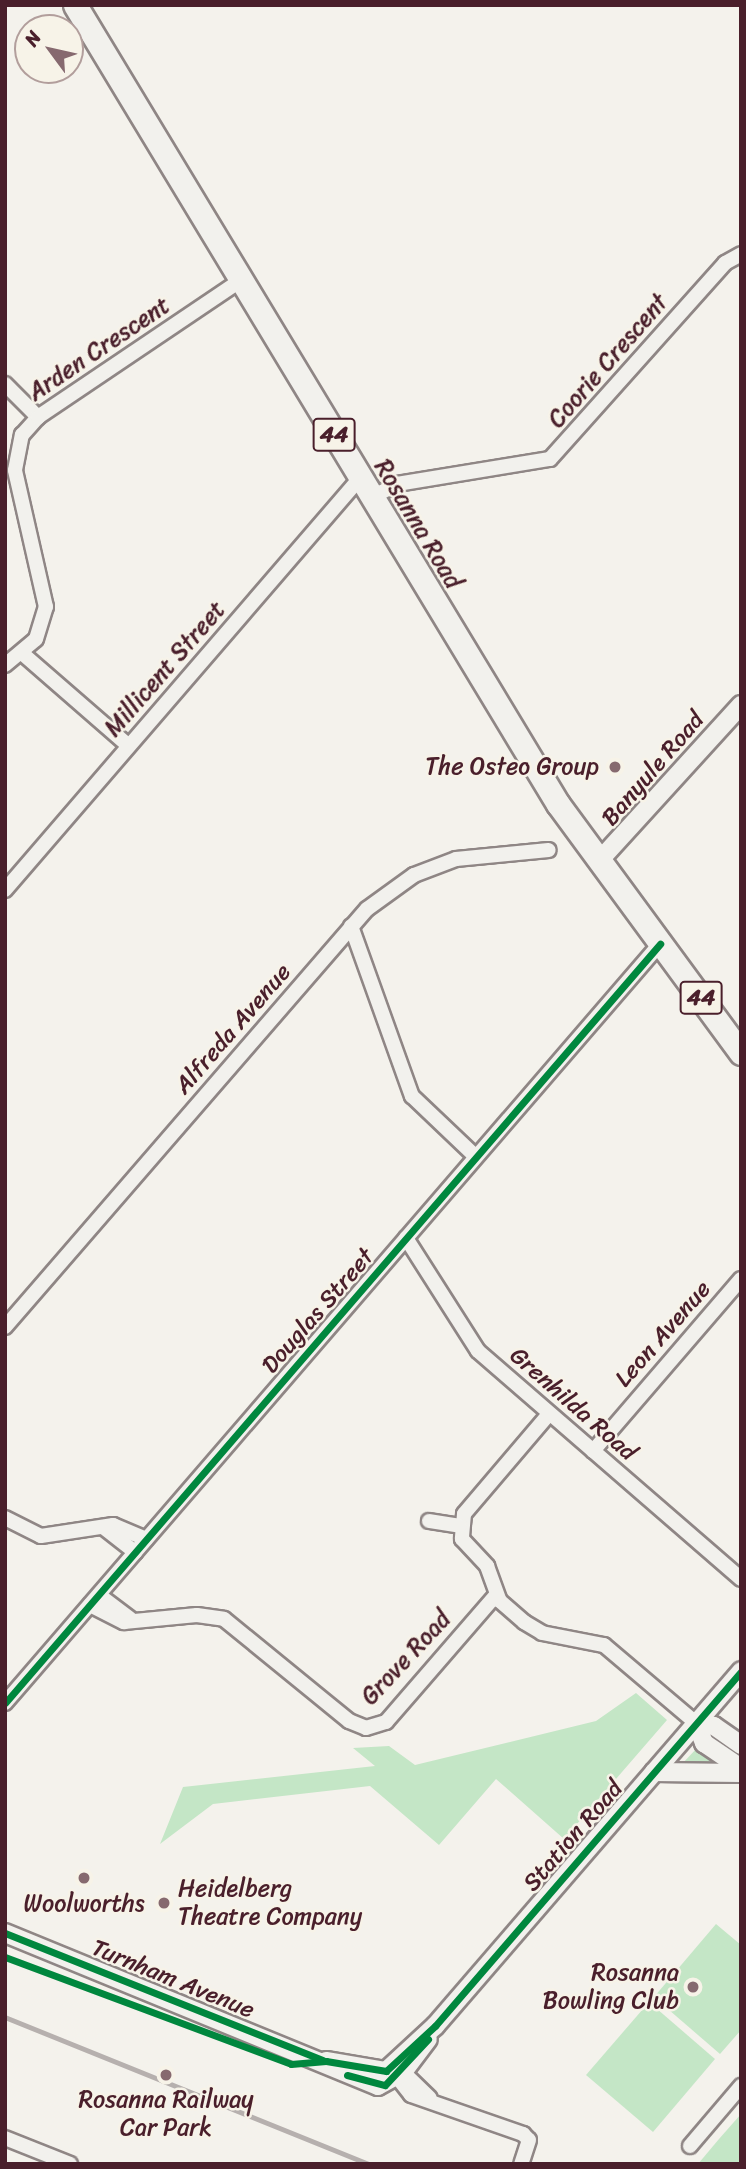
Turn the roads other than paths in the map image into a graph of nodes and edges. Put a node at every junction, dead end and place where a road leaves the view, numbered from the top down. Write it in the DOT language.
graph roads {
  1 [pos="75,5"];
  2 [pos="741,254"];
  3 [pos="241,280"];
  4 [pos="5,384"];
  5 [pos="38,417"];
  6 [pos="366,487"];
  7 [pos="23,654"];
  8 [pos="5,665"];
  9 [pos="741,705"];
  10 [pos="129,746"];
  11 [pos="549,850"];
  12 [pos="599,861"];
  13 [pos="5,890"];
  14 [pos="351,926"];
  15 [pos="660,944"];
  16 [pos="741,1053"];
  17 [pos="476,1157"];
  18 [pos="406,1238"];
  19 [pos="741,1279"];
  20 [pos="5,1327"];
  21 [pos="549,1414"];
  22 [pos="593,1451"];
  23 [pos="5,1518"];
  24 [pos="429,1521"];
  25 [pos="460,1526"];
  26 [pos="102,1527"];
  27 [pos="146,1539"];
  28 [pos="135,1552"];
  29 [pos="741,1579"];
  30 [pos="496,1595"];
  31 [pos="94,1600"];
  32 [pos="741,1671"];
  33 [pos="5,1703"];
  34 [pos="696,1723"];
  35 [pos="741,1745"];
  36 [pos="741,1770"];
  37 [pos="654,1772"];
  38 [pos="5,1933"];
  39 [pos="389,2075"];
  40 [pos="741,2086"];
  41 [pos="5,2138"];
  42 [pos="690,2146"];
  43 [pos="70,2164"];
  44 [pos="521,2164"];
  1 -- 3 [label="highway, Rosanna Road / 44"];
  2 -- 6 [label="street, Coorie Crescent"];
  3 -- 5 [label="street, Arden Crescent"];
  3 -- 6 [label="highway, Rosanna Road / 44"];
  4 -- 5 [label="street"];
  5 -- 7 [label="street, Arden Crescent"];
  6 -- 10 [label="street, Millicent Street"];
  6 -- 12 [label="highway, Rosanna Road / 44"];
  7 -- 8 [label="street, Arden Crescent"];
  7 -- 10 [label="street"];
  9 -- 12 [label="street, Banyule Road"];
  10 -- 13 [label="street, Millicent Street"];
  11 -- 14 [label="street, Alfreda Avenue"];
  12 -- 15 [label="highway, Rosanna Road / 44"];
  14 -- 17 [label="street"];
  14 -- 20 [label="street, Alfreda Avenue"];
  15 -- 16 [label="highway, Rosanna Road / 44"];
  15 -- 17 [label="street, Douglas Street"];
  17 -- 18 [label="street, Douglas Street"];
  18 -- 21 [label="street, Grenhilda Road"];
  18 -- 27 [label="street, Douglas Street"];
  19 -- 22 [label="street, Leon Avenue"];
  21 -- 22 [label="street, Grenhilda Road"];
  21 -- 25 [label="street"];
  22 -- 29 [label="street, Grenhilda Road"];
  23 -- 26 [label="street"];
  24 -- 25 [label="street"];
  25 -- 30 [label="street"];
  26 -- 27 [label="street"];
  26 -- 28 [label="street"];
  27 -- 28 [label="street, Douglas Street"];
  28 -- 31 [label="street, Douglas Street"];
  30 -- 31 [label="street, Grove Road"];
  30 -- 34 [label="street"];
  31 -- 33 [label="street, Douglas Street"];
  32 -- 34 [label="street, Station Road"];
  34 -- 35 [label="street"];
  34 -- 36 [label="street"];
  34 -- 37 [label="street, Station Road"];
  36 -- 37 [label="street"];
  37 -- 39 [label="street, Station Road"];
  38 -- 39 [label="street, Turnham Avenue"];
  39 -- 44 [label="street"];
  40 -- 42 [label="street"];
  41 -- 43 [label="street"];
}
